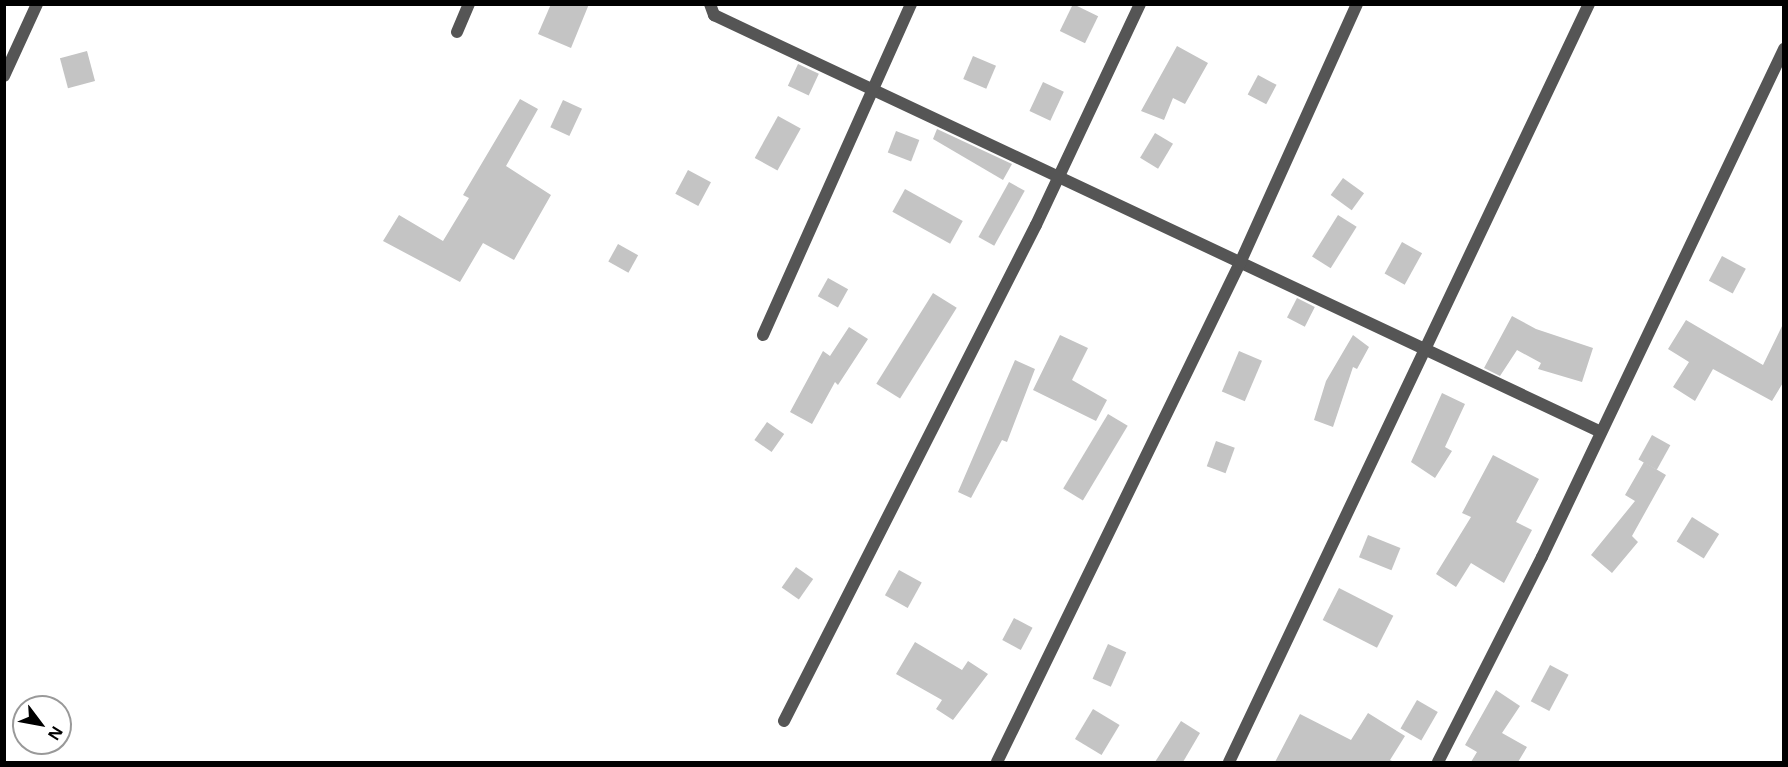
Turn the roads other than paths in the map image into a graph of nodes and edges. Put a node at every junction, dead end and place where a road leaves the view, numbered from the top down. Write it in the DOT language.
graph roads {
  1 [pos="37,4"];
  2 [pos="469,4"];
  3 [pos="710,4"];
  4 [pos="911,4"];
  5 [pos="1140,4"];
  6 [pos="1358,4"];
  7 [pos="1589,4"];
  8 [pos="457,32"];
  9 [pos="1784,50"];
  10 [pos="4,76"];
  11 [pos="872,87"];
  12 [pos="1061,175"];
  13 [pos="1240,263"];
  14 [pos="763,335"];
  15 [pos="1423,349"];
  16 [pos="1601,432"];
  17 [pos="784,721"];
  18 [pos="998,762"];
  19 [pos="1229,762"];
  20 [pos="1438,762"];
  1 -- 10 [label="street"];
  2 -- 8 [label="street"];
  3 -- 11 [label="street"];
  4 -- 11 [label="street"];
  5 -- 12 [label="street"];
  6 -- 13 [label="street"];
  7 -- 15 [label="street"];
  9 -- 16 [label="street"];
  11 -- 12 [label="street"];
  11 -- 14 [label="street"];
  12 -- 13 [label="street"];
  12 -- 17 [label="street"];
  13 -- 15 [label="street"];
  13 -- 18 [label="street"];
  15 -- 16 [label="street"];
  15 -- 19 [label="street"];
  16 -- 20 [label="street"];
}
